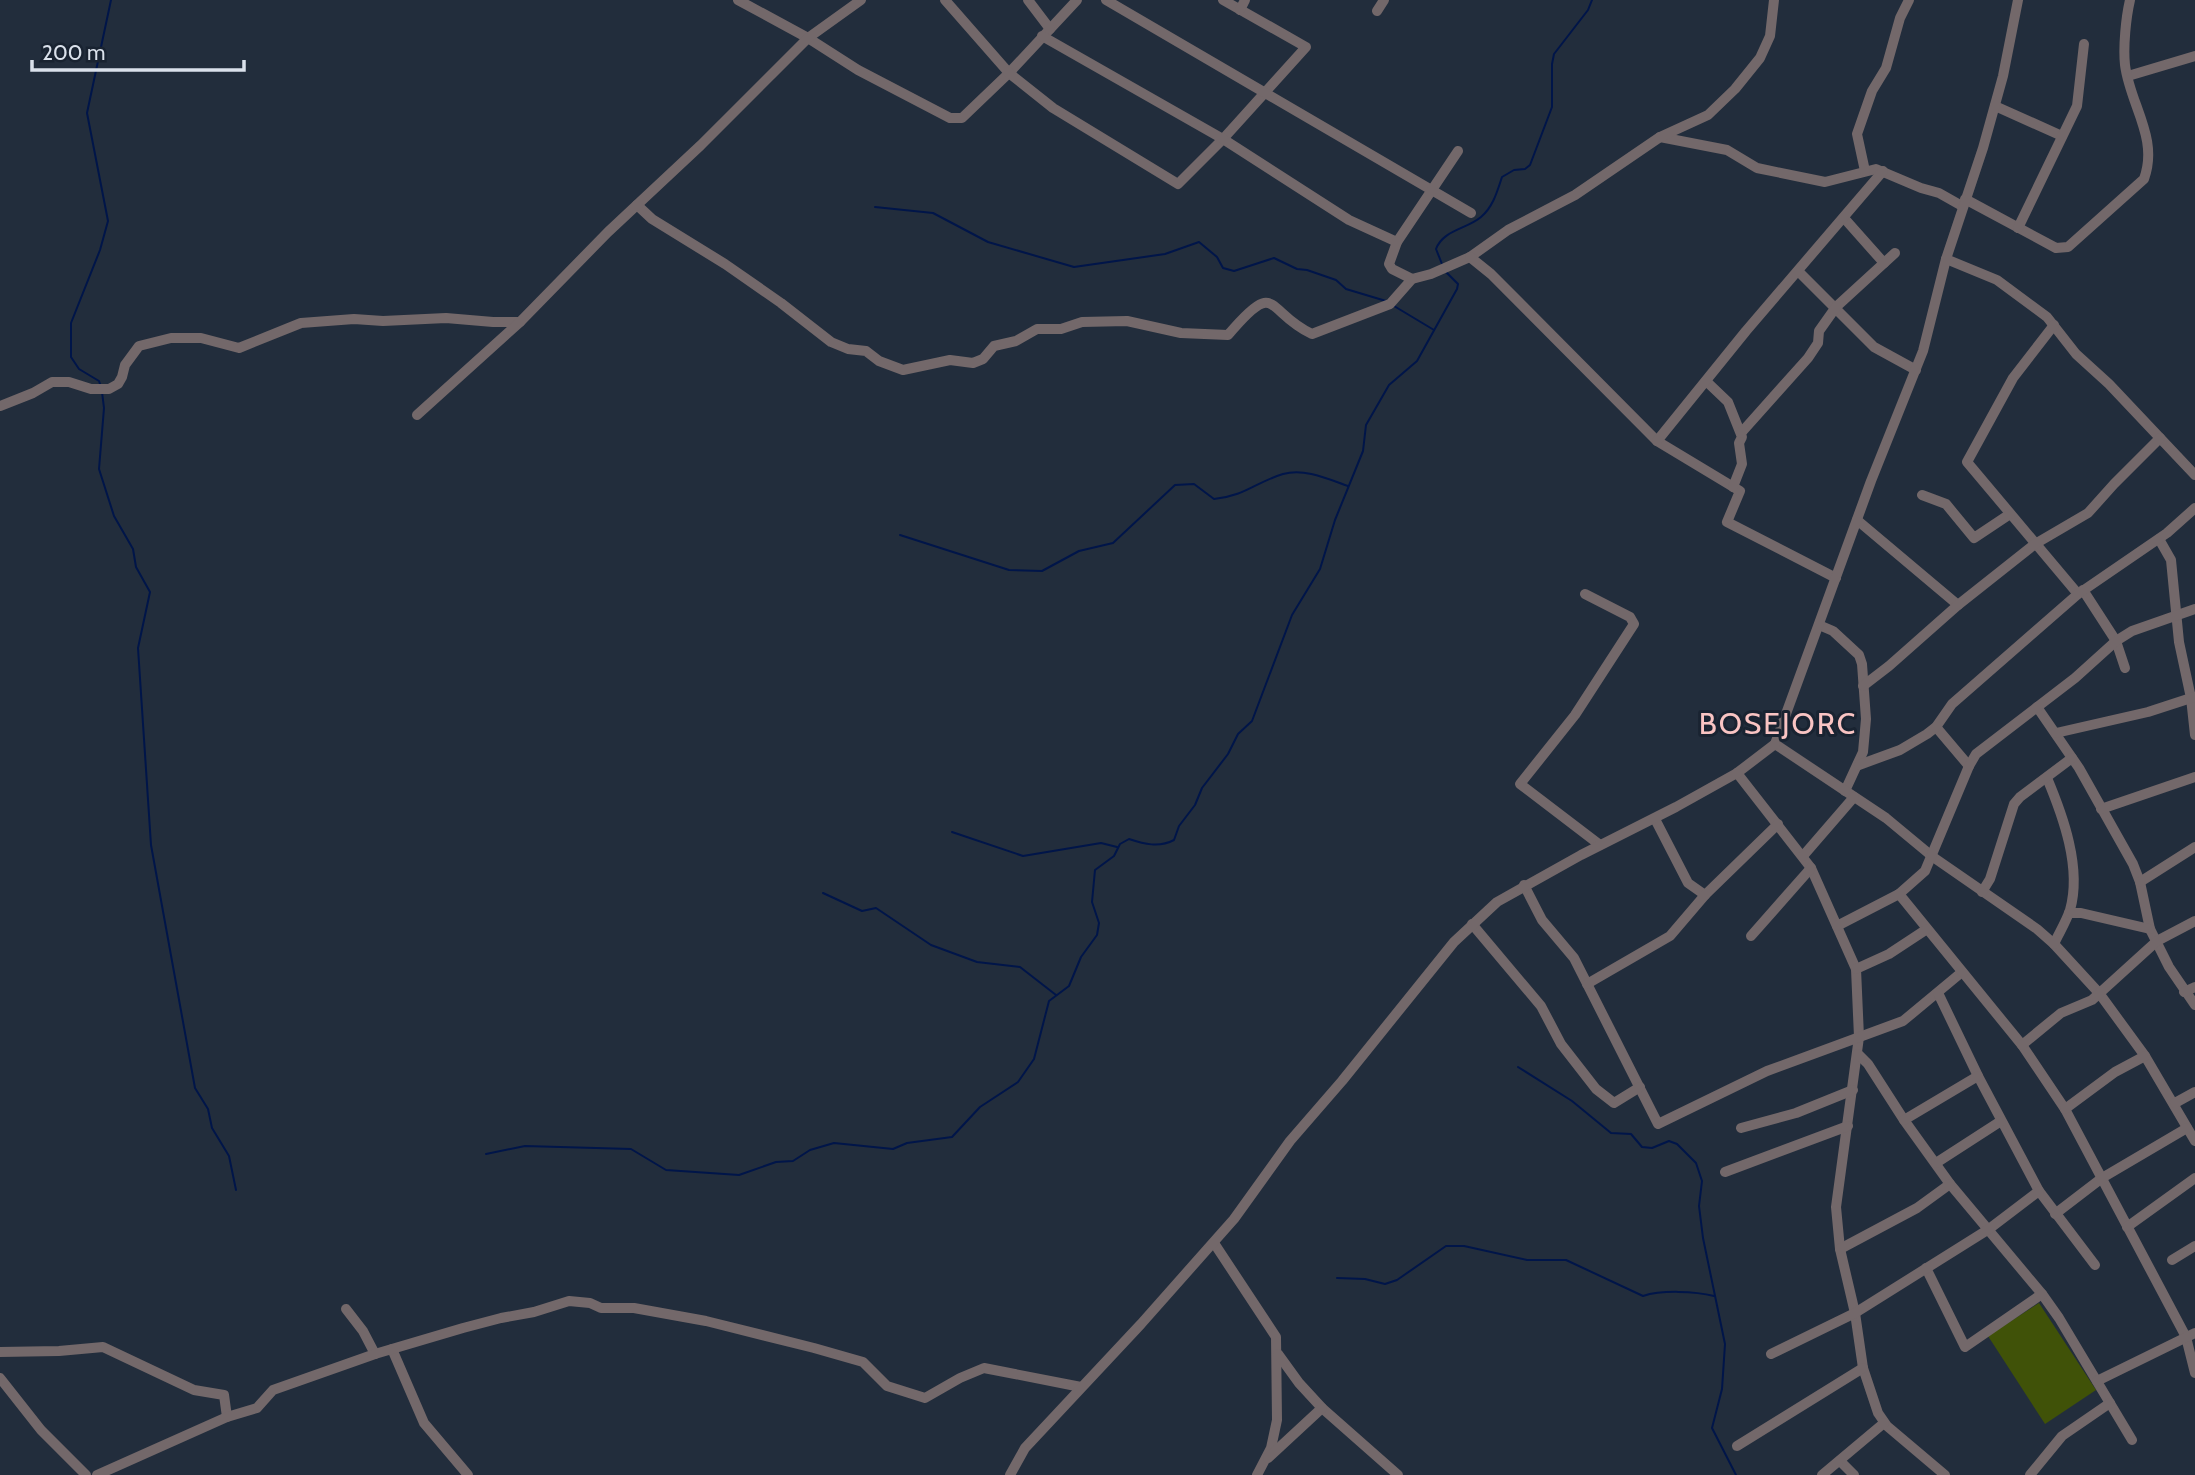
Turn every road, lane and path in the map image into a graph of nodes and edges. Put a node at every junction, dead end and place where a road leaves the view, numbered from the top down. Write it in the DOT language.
graph roads {
  1 [pos="738,0"];
  2 [pos="861,0"];
  3 [pos="945,0"];
  4 [pos="1028,0"];
  5 [pos="1077,0"];
  6 [pos="1106,0"];
  7 [pos="1223,0"];
  8 [pos="1384,0"];
  9 [pos="1774,0"];
  10 [pos="1909,0"];
  11 [pos="2018,0"];
  12 [pos="2130,0"];
  13 [pos="1242,5"];
  14 [pos="1377,11"];
  15 [pos="1046,32"];
  16 [pos="808,38"];
  17 [pos="2084,44"];
  18 [pos="2195,56"];
  19 [pos="1009,73"];
  20 [pos="2128,76"];
  21 [pos="1264,94"];
  22 [pos="1995,106"];
  23 [pos="2063,136"];
  24 [pos="1660,137"];
  25 [pos="1223,139"];
  26 [pos="1458,151"];
  27 [pos="1865,170"];
  28 [pos="1883,171"];
  29 [pos="1433,192"];
  30 [pos="1964,203"];
  31 [pos="638,205"];
  32 [pos="1471,213"];
  33 [pos="1844,218"];
  34 [pos="2018,228"];
  35 [pos="1397,242"];
  36 [pos="1895,253"];
  37 [pos="1470,257"];
  38 [pos="1945,259"];
  39 [pos="1884,262"];
  40 [pos="1798,271"];
  41 [pos="1412,279"];
  42 [pos="1836,307"];
  43 [pos="520,323"];
  44 [pos="2054,325"];
  45 [pos="1916,370"];
  46 [pos="1706,381"];
  47 [pos="0,406"];
  48 [pos="417,415"];
  49 [pos="1741,433"];
  50 [pos="2160,438"];
  51 [pos="1657,441"];
  52 [pos="2195,475"];
  53 [pos="1733,486"];
  54 [pos="1922,495"];
  55 [pos="2195,508"];
  56 [pos="2010,514"];
  57 [pos="1857,520"];
  58 [pos="2159,539"];
  59 [pos="2035,544"];
  60 [pos="1836,578"];
  61 [pos="2081,592"];
  62 [pos="1585,594"];
  63 [pos="1958,605"];
  64 [pos="2195,609"];
  65 [pos="2177,615"];
  66 [pos="1819,625"];
  67 [pos="2116,641"];
  68 [pos="2125,668"];
  69 [pos="1863,686"];
  70 [pos="2193,697"];
  71 [pos="2037,707"];
  72 [pos="1936,727"];
  73 [pos="2056,733"];
  74 [pos="2195,735"];
  75 [pos="1775,744"];
  76 [pos="2072,758"];
  77 [pos="1858,765"];
  78 [pos="1969,766"];
  79 [pos="1737,773"];
  80 [pos="2195,777"];
  81 [pos="2047,778"];
  82 [pos="1850,794"];
  83 [pos="2101,809"];
  84 [pos="1654,819"];
  85 [pos="1778,824"];
  86 [pos="1600,845"];
  87 [pos="2195,847"];
  88 [pos="1803,856"];
  89 [pos="1933,857"];
  90 [pos="1811,868"];
  91 [pos="2140,882"];
  92 [pos="1524,885"];
  93 [pos="1982,892"];
  94 [pos="1899,894"];
  95 [pos="1705,895"];
  96 [pos="2069,912"];
  97 [pos="2195,921"];
  98 [pos="1472,924"];
  99 [pos="1838,926"];
  100 [pos="1927,929"];
  101 [pos="2150,929"];
  102 [pos="1751,936"];
  103 [pos="2157,941"];
  104 [pos="2054,944"];
  105 [pos="1856,969"];
  106 [pos="1962,972"];
  107 [pos="1587,984"];
  108 [pos="2195,987"];
  109 [pos="2184,992"];
  110 [pos="1938,993"];
  111 [pos="2099,993"];
  112 [pos="2195,1005"];
  113 [pos="1859,1037"];
  114 [pos="2022,1045"];
  115 [pos="1858,1054"];
  116 [pos="2145,1056"];
  117 [pos="1978,1076"];
  118 [pos="1640,1087"];
  119 [pos="1853,1090"];
  120 [pos="2195,1091"];
  121 [pos="2175,1103"];
  122 [pos="2065,1109"];
  123 [pos="1904,1120"];
  124 [pos="2001,1121"];
  125 [pos="1848,1126"];
  126 [pos="1741,1128"];
  127 [pos="2187,1128"];
  128 [pos="2195,1141"];
  129 [pos="1936,1163"];
  130 [pos="1725,1172"];
  131 [pos="2102,1178"];
  132 [pos="2195,1178"];
  133 [pos="1950,1184"];
  134 [pos="2039,1191"];
  135 [pos="2055,1214"];
  136 [pos="2127,1227"];
  137 [pos="1989,1229"];
  138 [pos="1214,1243"];
  139 [pos="2195,1246"];
  140 [pos="1840,1249"];
  141 [pos="2172,1260"];
  142 [pos="2095,1265"];
  143 [pos="1926,1268"];
  144 [pos="2042,1294"];
  145 [pos="346,1308"];
  146 [pos="1855,1313"];
  147 [pos="2191,1335"];
  148 [pos="392,1349"];
  149 [pos="0,1352"];
  150 [pos="375,1354"];
  151 [pos="1278,1354"];
  152 [pos="1771,1354"];
  153 [pos="1863,1368"];
  154 [pos="2195,1373"];
  155 [pos="0,1378"];
  156 [pos="2097,1381"];
  157 [pos="1081,1387"];
  158 [pos="2110,1403"];
  159 [pos="1322,1408"];
  160 [pos="227,1417"];
  161 [pos="1884,1423"];
  162 [pos="2132,1440"];
  163 [pos="1737,1446"];
  164 [pos="1266,1461"];
  165 [pos="1840,1461"];
  166 [pos="86,1475"];
  167 [pos="97,1475"];
  168 [pos="468,1475"];
  169 [pos="1010,1475"];
  170 [pos="1257,1475"];
  171 [pos="1398,1475"];
  172 [pos="1822,1475"];
  173 [pos="1854,1475"];
  174 [pos="1945,1475"];
  175 [pos="2030,1475"];
  1 -- 16 [label="street"];
  2 -- 16 [label="street"];
  3 -- 19 [label="street"];
  4 -- 15 [label="street"];
  5 -- 15 [label="street"];
  6 -- 21 [label="street"];
  7 -- 13 [label="street"];
  8 -- 14 [label="street"];
  9 -- 24 [label="street"];
  10 -- 27 [label="street"];
  11 -- 22 [label="street"];
  12 -- 20 [label="street"];
  13 -- 21 [label="street"];
  15 -- 19 [label="street"];
  15 -- 25 [label="street"];
  16 -- 19 [label="street"];
  16 -- 31 [label="street"];
  17 -- 23 [label="street"];
  18 -- 20 [label="street"];
  19 -- 25 [label="street"];
  20 -- 34 [label="street"];
  21 -- 25 [label="street"];
  21 -- 29 [label="street"];
  22 -- 23 [label="street"];
  22 -- 30 [label="street"];
  23 -- 34 [label="street"];
  24 -- 27 [label="street"];
  24 -- 37 [label="street"];
  25 -- 35 [label="street"];
  26 -- 29 [label="street"];
  27 -- 28 [label="street"];
  28 -- 30 [label="street"];
  28 -- 33 [label="street"];
  29 -- 32 [label="street"];
  29 -- 35 [label="street"];
  30 -- 34 [label="street"];
  30 -- 38 [label="street"];
  31 -- 41 [label="street"];
  31 -- 43 [label="street"];
  33 -- 39 [label="street"];
  33 -- 40 [label="street"];
  35 -- 41 [label="street"];
  36 -- 39 [label="street"];
  37 -- 41 [label="street"];
  37 -- 51 [label="street"];
  38 -- 44 [label="street"];
  38 -- 45 [label="street"];
  39 -- 42 [label="street"];
  40 -- 42 [label="street"];
  40 -- 46 [label="street"];
  42 -- 45 [label="street"];
  42 -- 49 [label="street"];
  43 -- 47 [label="street"];
  43 -- 48 [label="street"];
  44 -- 50 [label="street"];
  44 -- 56 [label="street"];
  45 -- 57 [label="street"];
  46 -- 49 [label="street"];
  46 -- 51 [label="street"];
  49 -- 53 [label="street"];
  50 -- 52 [label="street"];
  50 -- 59 [label="street"];
  51 -- 53 [label="street"];
  53 -- 60 [label="street"];
  54 -- 56 [label="street"];
  55 -- 58 [label="street"];
  56 -- 59 [label="street"];
  57 -- 60 [label="street"];
  57 -- 63 [label="street"];
  58 -- 61 [label="street"];
  58 -- 65 [label="street"];
  59 -- 61 [label="street"];
  59 -- 63 [label="street"];
  60 -- 66 [label="street"];
  61 -- 67 [label="street"];
  61 -- 72 [label="street"];
  62 -- 86 [label="street"];
  63 -- 69 [label="street"];
  64 -- 65 [label="street"];
  65 -- 67 [label="street"];
  65 -- 70 [label="street"];
  66 -- 69 [label="street"];
  66 -- 75 [label="street"];
  67 -- 68 [label="street"];
  67 -- 71 [label="street"];
  69 -- 77 [label="street"];
  70 -- 73 [label="street"];
  70 -- 74 [label="street"];
  71 -- 73 [label="street"];
  71 -- 78 [label="street"];
  72 -- 77 [label="street"];
  72 -- 78 [label="street"];
  73 -- 76 [label="street"];
  75 -- 79 [label="street"];
  75 -- 82 [label="street"];
  76 -- 81 [label="street"];
  76 -- 83 [label="street"];
  77 -- 82 [label="street"];
  78 -- 89 [label="street"];
  79 -- 84 [label="street"];
  79 -- 85 [label="street"];
  80 -- 83 [label="street"];
  81 -- 93 [label="street"];
  81 -- 96 [label="street"];
  82 -- 88 [label="street"];
  82 -- 89 [label="street"];
  83 -- 91 [label="street"];
  84 -- 86 [label="street"];
  84 -- 95 [label="street"];
  85 -- 88 [label="street"];
  85 -- 95 [label="street"];
  86 -- 92 [label="street"];
  87 -- 91 [label="street"];
  88 -- 90 [label="street"];
  89 -- 93 [label="street"];
  89 -- 94 [label="street"];
  90 -- 99 [label="street"];
  90 -- 102 [label="street"];
  91 -- 101 [label="street"];
  92 -- 98 [label="street"];
  92 -- 107 [label="street"];
  93 -- 104 [label="street"];
  94 -- 99 [label="street"];
  94 -- 100 [label="street"];
  95 -- 107 [label="street"];
  96 -- 101 [label="street"];
  96 -- 104 [label="street"];
  97 -- 103 [label="street"];
  98 -- 118 [label="street"];
  98 -- 138 [label="street"];
  99 -- 105 [label="street"];
  100 -- 105 [label="street"];
  100 -- 106 [label="street"];
  101 -- 103 [label="street"];
  103 -- 109 [label="street"];
  103 -- 111 [label="street"];
  104 -- 111 [label="street"];
  105 -- 113 [label="street"];
  106 -- 110 [label="street"];
  106 -- 114 [label="street"];
  107 -- 118 [label="street"];
  108 -- 109 [label="street"];
  109 -- 112 [label="street"];
  110 -- 113 [label="street"];
  110 -- 117 [label="street"];
  111 -- 114 [label="street"];
  111 -- 116 [label="street"];
  113 -- 115 [label="street"];
  113 -- 118 [label="street"];
  114 -- 122 [label="street"];
  115 -- 119 [label="street"];
  115 -- 123 [label="street"];
  116 -- 121 [label="street"];
  116 -- 122 [label="street"];
  117 -- 123 [label="street"];
  117 -- 124 [label="street"];
  119 -- 125 [label="street"];
  119 -- 126 [label="street"];
  120 -- 121 [label="street"];
  121 -- 127 [label="street"];
  122 -- 131 [label="street"];
  123 -- 129 [label="street"];
  124 -- 129 [label="street"];
  124 -- 134 [label="street"];
  125 -- 130 [label="street"];
  125 -- 140 [label="street"];
  127 -- 128 [label="street"];
  127 -- 131 [label="street"];
  129 -- 133 [label="street"];
  131 -- 135 [label="street"];
  131 -- 136 [label="street"];
  132 -- 136 [label="street"];
  133 -- 137 [label="street"];
  133 -- 140 [label="street"];
  134 -- 135 [label="street"];
  134 -- 137 [label="street"];
  135 -- 142 [label="street"];
  136 -- 147 [label="street"];
  137 -- 143 [label="street"];
  137 -- 144 [label="street"];
  138 -- 151 [label="street"];
  138 -- 157 [label="street"];
  139 -- 141 [label="street"];
  140 -- 146 [label="street"];
  143 -- 144 [label="street"];
  143 -- 146 [label="street"];
  144 -- 156 [label="street"];
  145 -- 150 [label="street"];
  146 -- 152 [label="street"];
  146 -- 153 [label="street"];
  147 -- 154 [label="street"];
  147 -- 156 [label="street"];
  148 -- 150 [label="street"];
  148 -- 157 [label="street"];
  148 -- 168 [label="street"];
  149 -- 160 [label="street"];
  150 -- 160 [label="street"];
  151 -- 159 [label="street"];
  151 -- 164 [label="street"];
  153 -- 161 [label="street"];
  153 -- 163 [label="street"];
  155 -- 166 [label="street"];
  156 -- 158 [label="street"];
  157 -- 169 [label="street"];
  158 -- 162 [label="street"];
  158 -- 175 [label="street"];
  159 -- 164 [label="street"];
  159 -- 171 [label="street"];
  160 -- 167 [label="street"];
  161 -- 165 [label="street"];
  161 -- 174 [label="street"];
  164 -- 170 [label="street"];
  165 -- 172 [label="street"];
  165 -- 173 [label="street"];
}
